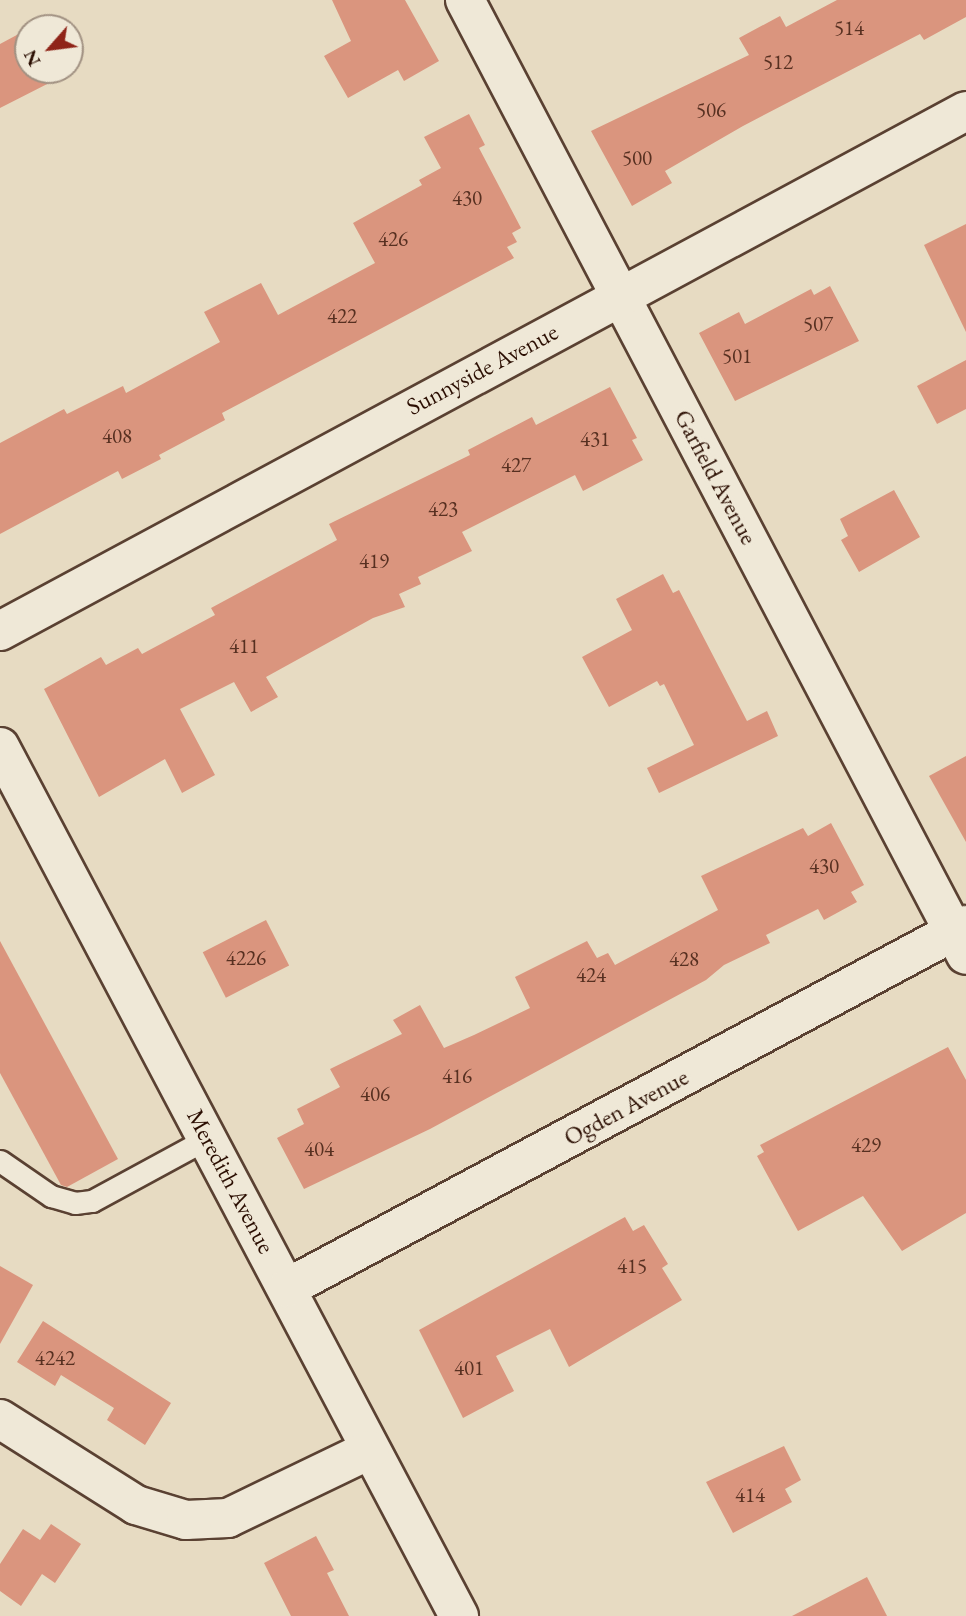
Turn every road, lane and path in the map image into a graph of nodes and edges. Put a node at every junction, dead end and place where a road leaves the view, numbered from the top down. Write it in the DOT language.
graph roads {
  1 [pos="465,0"];
  2 [pos="966,111"];
  3 [pos="620,295"];
  4 [pos="0,631"];
  5 [pos="0,747"];
  6 [pos="13,806"];
  7 [pos="962,937"];
  8 [pos="208,1138"];
  9 [pos="0,1161"];
  10 [pos="287,1288"];
  11 [pos="0,1419"];
  12 [pos="369,1450"];
  13 [pos="459,1616"];
  1 -- 3 [label="street, Garfield Avenue"];
  2 -- 3 [label="street, Sunnyside Avenue"];
  3 -- 4 [label="street, Sunnyside Avenue"];
  3 -- 7 [label="street, Garfield Avenue"];
  5 -- 6 [label="street, Meredith Avenue"];
  6 -- 8 [label="street, Meredith Avenue"];
  7 -- 10 [label="street, Ogden Avenue"];
  8 -- 9 [label="lane"];
  8 -- 10 [label="street, Meredith Avenue"];
  10 -- 12 [label="street, Meredith Avenue"];
  11 -- 12 [label="street"];
  12 -- 13 [label="street, Meredith Avenue"];
}
